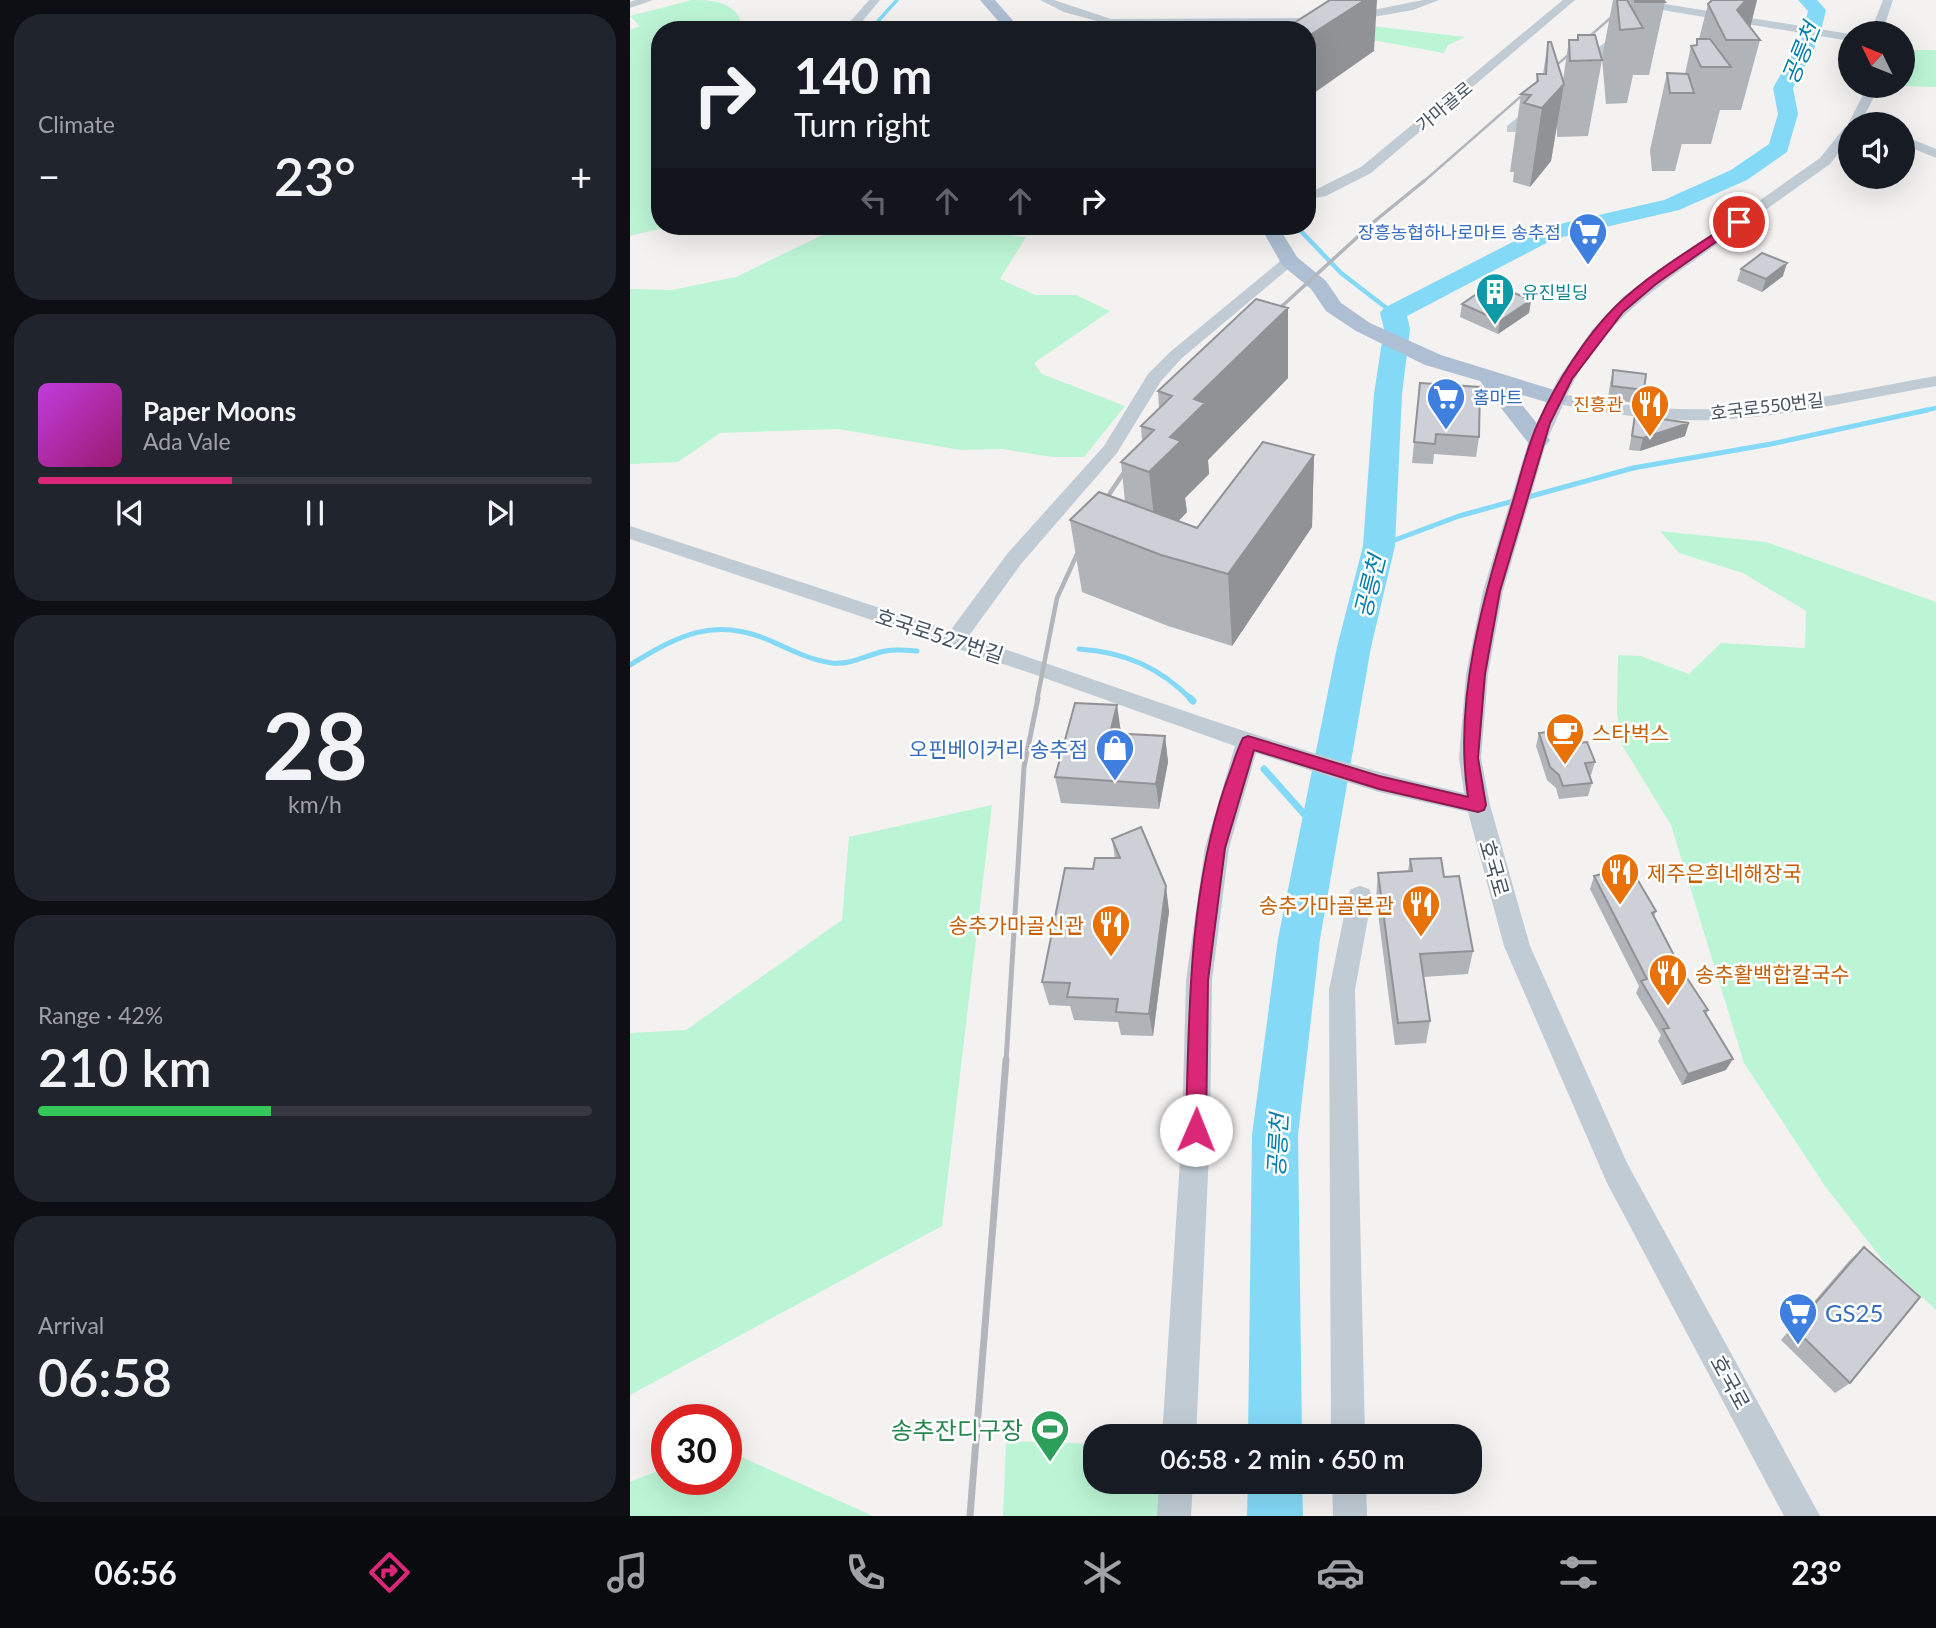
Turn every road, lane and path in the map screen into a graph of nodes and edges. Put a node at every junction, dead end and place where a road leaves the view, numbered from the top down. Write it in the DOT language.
graph roads {
  1 [pos="648,0"];
  2 [pos="874,0"];
  3 [pos="987,0"];
  4 [pos="1045,0"];
  5 [pos="1434,0"];
  6 [pos="1570,0"];
  7 [pos="1888,0"];
  8 [pos="630,5"];
  9 [pos="856,21"];
  10 [pos="1006,21"];
  11 [pos="1107,21"];
  12 [pos="1316,21"];
  13 [pos="1880,21"];
  14 [pos="1838,37"];
  15 [pos="1512,129"];
  16 [pos="1915,145"];
  17 [pos="1838,146"];
  18 [pos="1936,154"];
  19 [pos="1316,194"];
  20 [pos="1273,235"];
  21 [pos="1289,261"];
  22 [pos="1489,379"];
  23 [pos="1936,381"];
  24 [pos="1556,398"];
  25 [pos="1538,440"];
  26 [pos="1524,482"];
  27 [pos="630,532"];
  28 [pos="954,640"];
  29 [pos="1248,742"];
  30 [pos="1478,805"];
  31 [pos="1360,897"];
  32 [pos="1180,1424"];
  33 [pos="1348,1424"];
  34 [pos="1175,1494"];
  35 [pos="1349,1494"];
  36 [pos="1174,1516"];
  37 [pos="1350,1516"];
  38 [pos="1803,1516"];
  1 -- 8 [label="street"];
  2 -- 9 [label="street"];
  3 -- 10 [label="main road"];
  4 -- 11 [label="street"];
  5 -- 12 [label="street"];
  6 -- 19 [label="street, 가마골로"];
  7 -- 13 [label="street"];
  14 -- 15 [label="street"];
  16 -- 18 [label="street"];
  17 -- 24 [label="street, 호국로"];
  20 -- 21 [label="main road"];
  21 -- 22 [label="main road"];
  21 -- 28 [label="street"];
  22 -- 24 [label="main road"];
  22 -- 25 [label="main road"];
  23 -- 24 [label="street, 호국로550번길"];
  24 -- 25 [label="street, 호국로"];
  25 -- 26 [label="street, 호국로"];
  26 -- 30 [label="street, 호국로"];
  27 -- 28 [label="street, 호국로527번길"];
  28 -- 29 [label="street, 호국로527번길"];
  29 -- 30 [label="street, 호국로527번길"];
  29 -- 32 [label="street"];
  30 -- 38 [label="street, 호국로"];
  31 -- 33 [label="street"];
  34 -- 36 [label="street"];
  35 -- 37 [label="street"];
}
